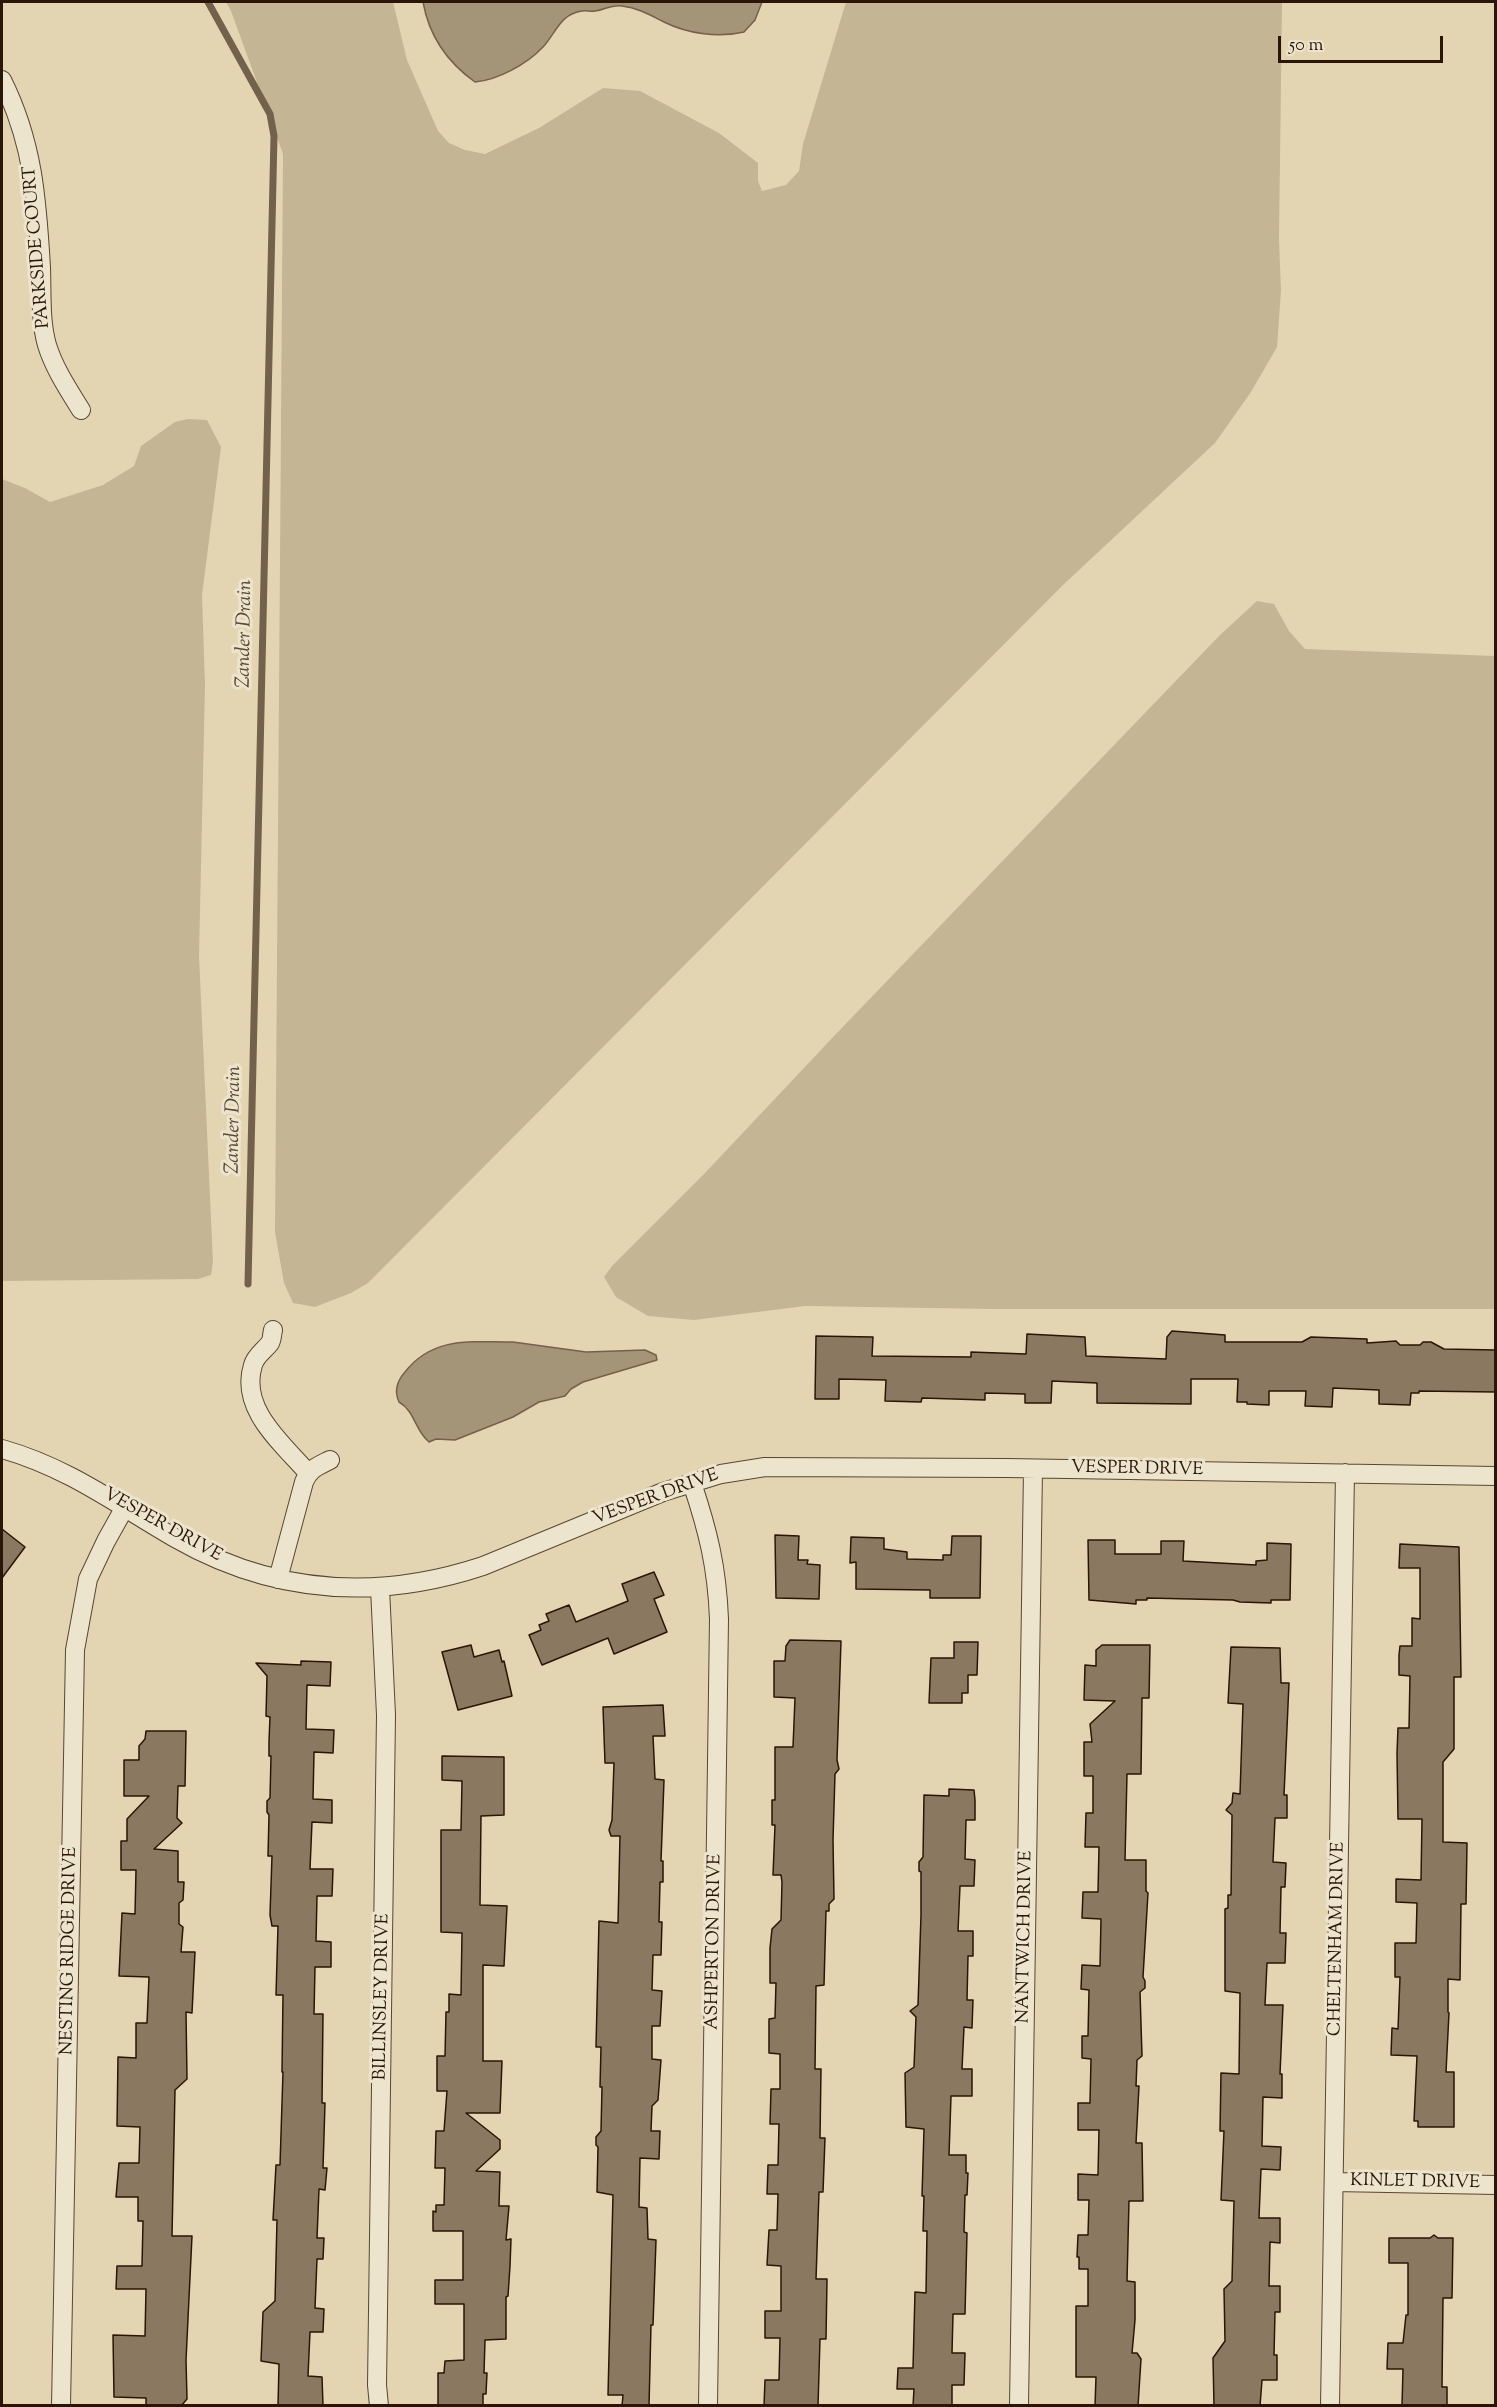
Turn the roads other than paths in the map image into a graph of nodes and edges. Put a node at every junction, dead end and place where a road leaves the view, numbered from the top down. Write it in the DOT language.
graph roads {
  1 [pos="2,80"];
  2 [pos="9,114"];
  3 [pos="81,410"];
  4 [pos="273,1330"];
  5 [pos="2,1449"];
  6 [pos="330,1460"];
  7 [pos="1033,1469"];
  8 [pos="308,1473"];
  9 [pos="1345,1473"];
  10 [pos="1496,1476"];
  11 [pos="692,1483"];
  12 [pos="125,1507"];
  13 [pos="278,1579"];
  14 [pos="380,1588"];
  15 [pos="1334,2182"];
  16 [pos="1496,2185"];
  17 [pos="61,2406"];
  18 [pos="379,2406"];
  19 [pos="708,2406"];
  20 [pos="1019,2406"];
  21 [pos="1330,2406"];
  1 -- 2 [label="street, PARKSIDE COURT"];
  2 -- 3 [label="street, PARKSIDE COURT"];
  4 -- 8 [label="street"];
  5 -- 12 [label="street, VESPER DRIVE"];
  6 -- 8 [label="street"];
  7 -- 9 [label="street, VESPER DRIVE"];
  7 -- 11 [label="street, VESPER DRIVE"];
  7 -- 20 [label="street, NANTWICH DRIVE"];
  8 -- 13 [label="street"];
  9 -- 10 [label="street, VESPER DRIVE"];
  9 -- 15 [label="street, CHELTENHAM DRIVE"];
  11 -- 14 [label="street, VESPER DRIVE"];
  11 -- 19 [label="street, ASHPERTON DRIVE"];
  12 -- 13 [label="street, VESPER DRIVE"];
  12 -- 17 [label="street, NESTING RIDGE DRIVE"];
  13 -- 14 [label="street, VESPER DRIVE"];
  14 -- 18 [label="street, BILLINSLEY DRIVE"];
  15 -- 16 [label="street, KINLET DRIVE"];
  15 -- 21 [label="street, CHELTENHAM DRIVE"];
}
